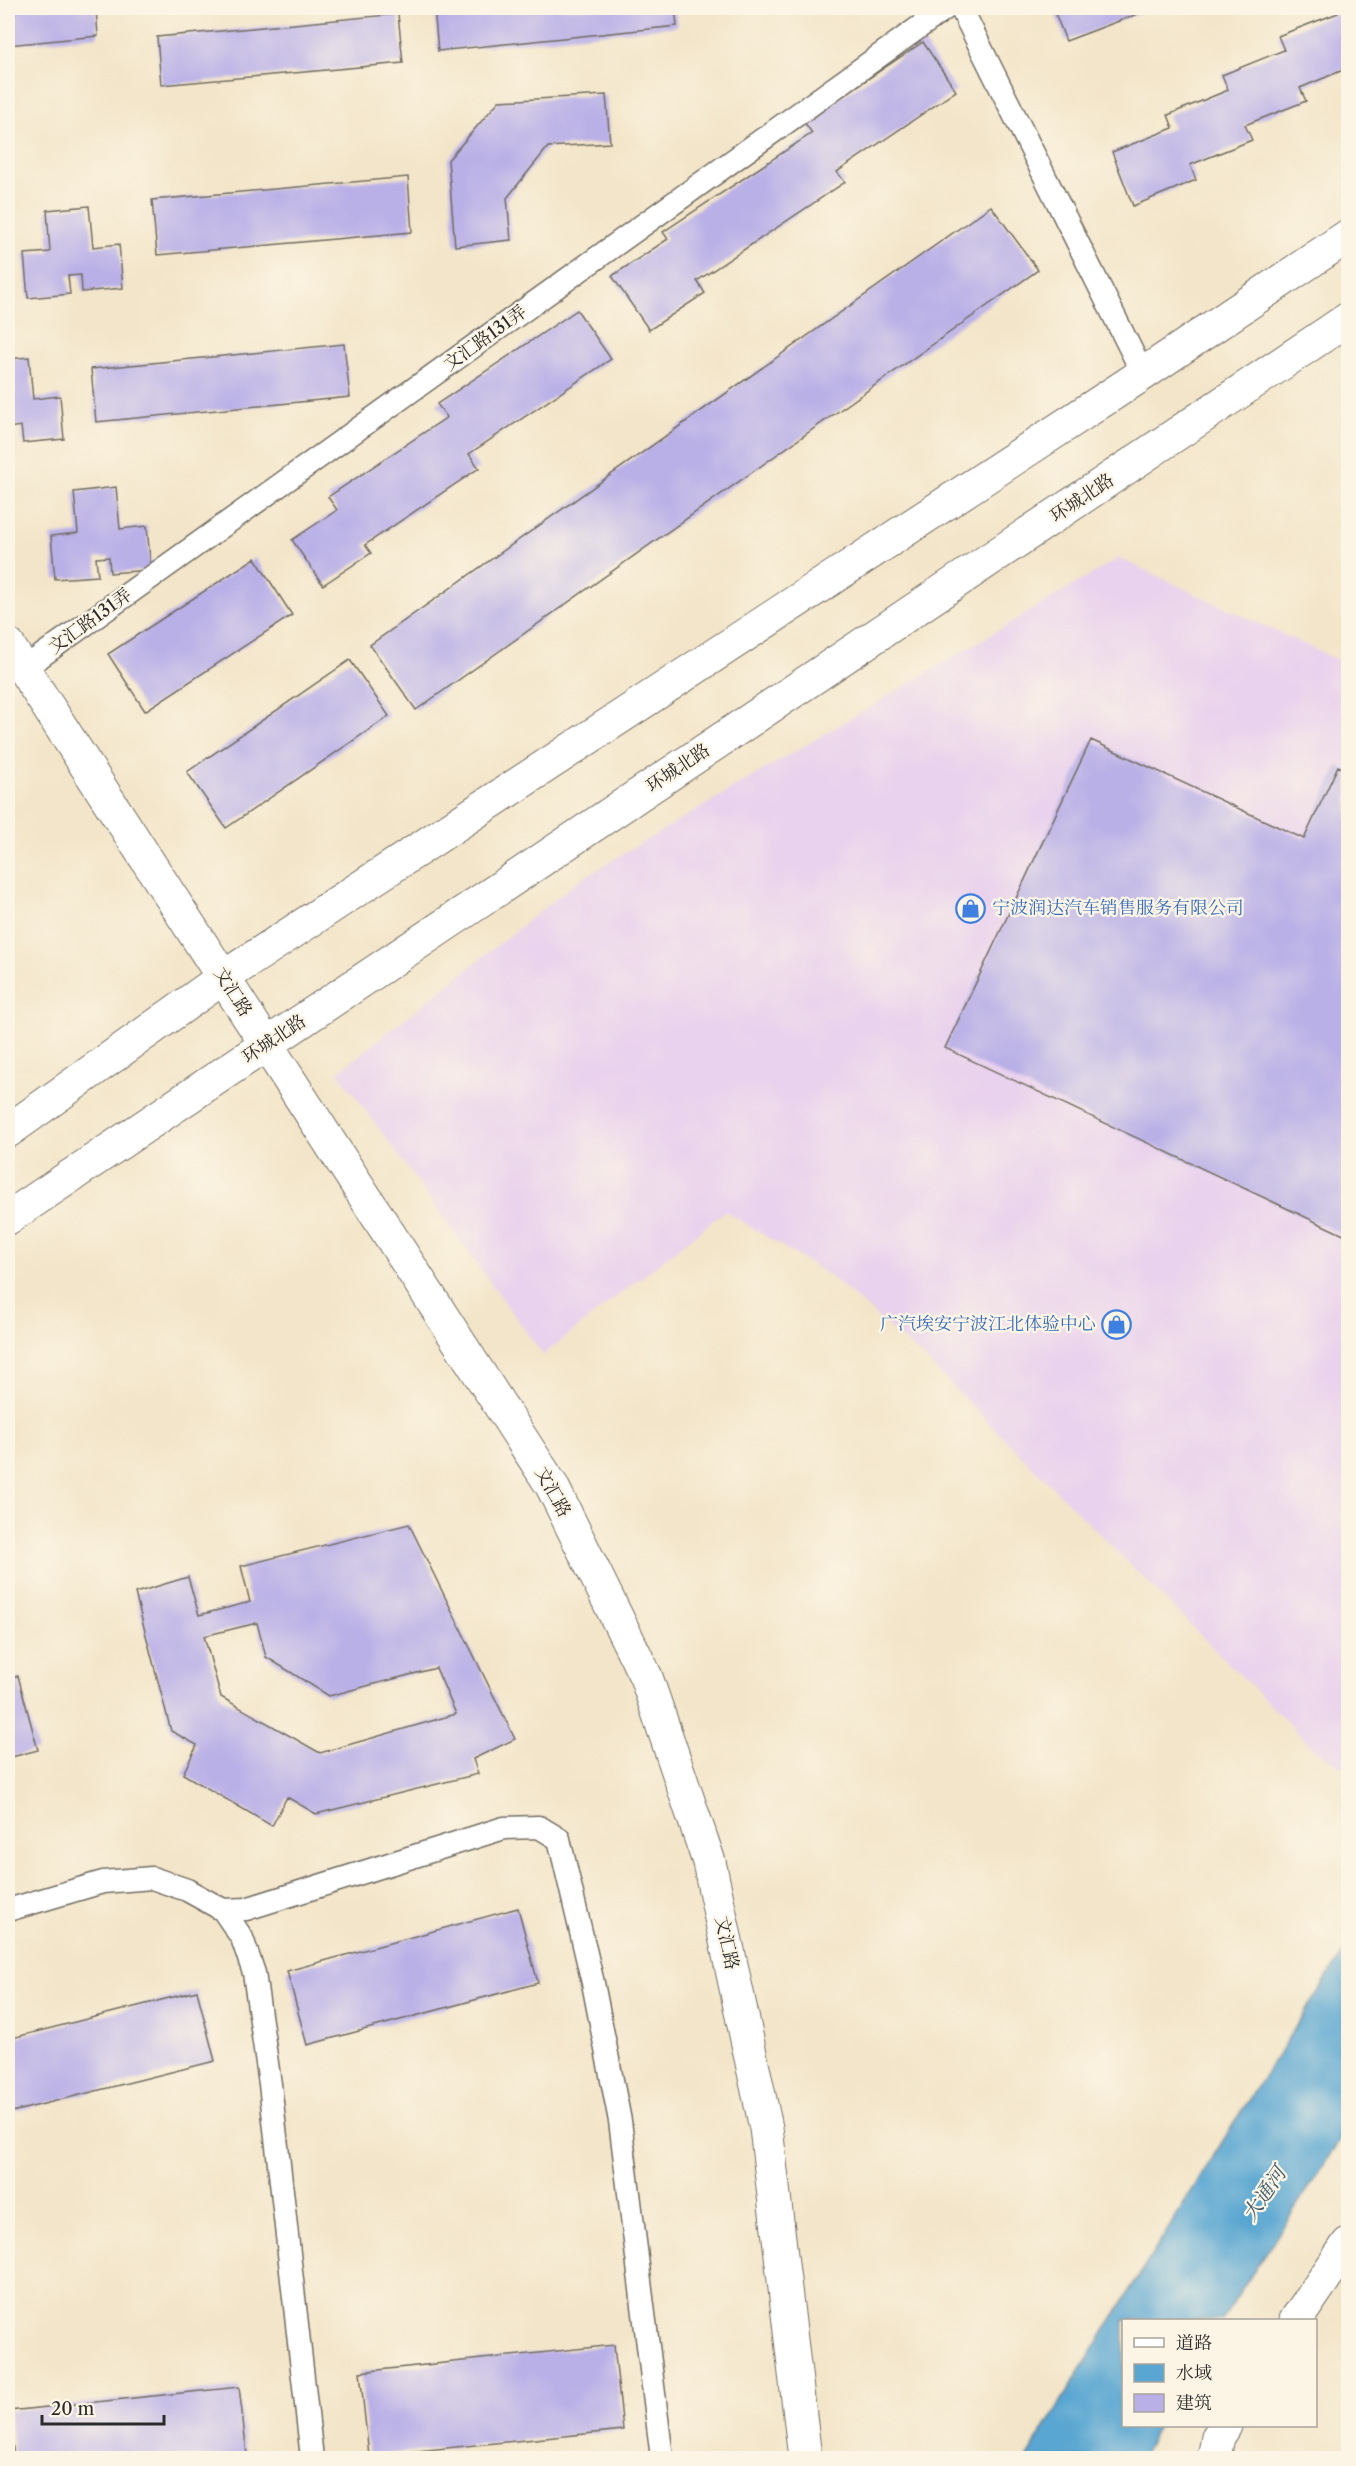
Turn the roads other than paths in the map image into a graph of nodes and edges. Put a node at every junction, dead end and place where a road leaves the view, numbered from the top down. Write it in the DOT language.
graph roads {
  1 [pos="946,8"];
  2 [pos="961,8"];
  3 [pos="1348,236"];
  4 [pos="1348,319"];
  5 [pos="1143,374"];
  6 [pos="15,657"];
  7 [pos="224,976"];
  8 [pos="266,1045"];
  9 [pos="8,1131"];
  10 [pos="8,1218"];
  11 [pos="8,1910"];
  12 [pos="223,1910"];
  13 [pos="1348,2244"];
  14 [pos="1297,2319"];
  15 [pos="1224,2427"];
  16 [pos="312,2458"];
  17 [pos="662,2458"];
  18 [pos="805,2458"];
  19 [pos="1214,2458"];
  1 -- 6 [label="lane, 文汇路131弄"];
  2 -- 5 [label="lane"];
  3 -- 5 [label="main road"];
  4 -- 8 [label="main road, 环城北路"];
  5 -- 7 [label="main road"];
  6 -- 7 [label="main road, 文汇路"];
  7 -- 8 [label="main road, 文汇路"];
  7 -- 9 [label="main road"];
  8 -- 10 [label="main road, 环城北路"];
  8 -- 18 [label="main road, 文汇路"];
  11 -- 12 [label="lane"];
  12 -- 16 [label="lane"];
  12 -- 17 [label="lane"];
  13 -- 14 [label="main road"];
  15 -- 19 [label="main road"];
}
